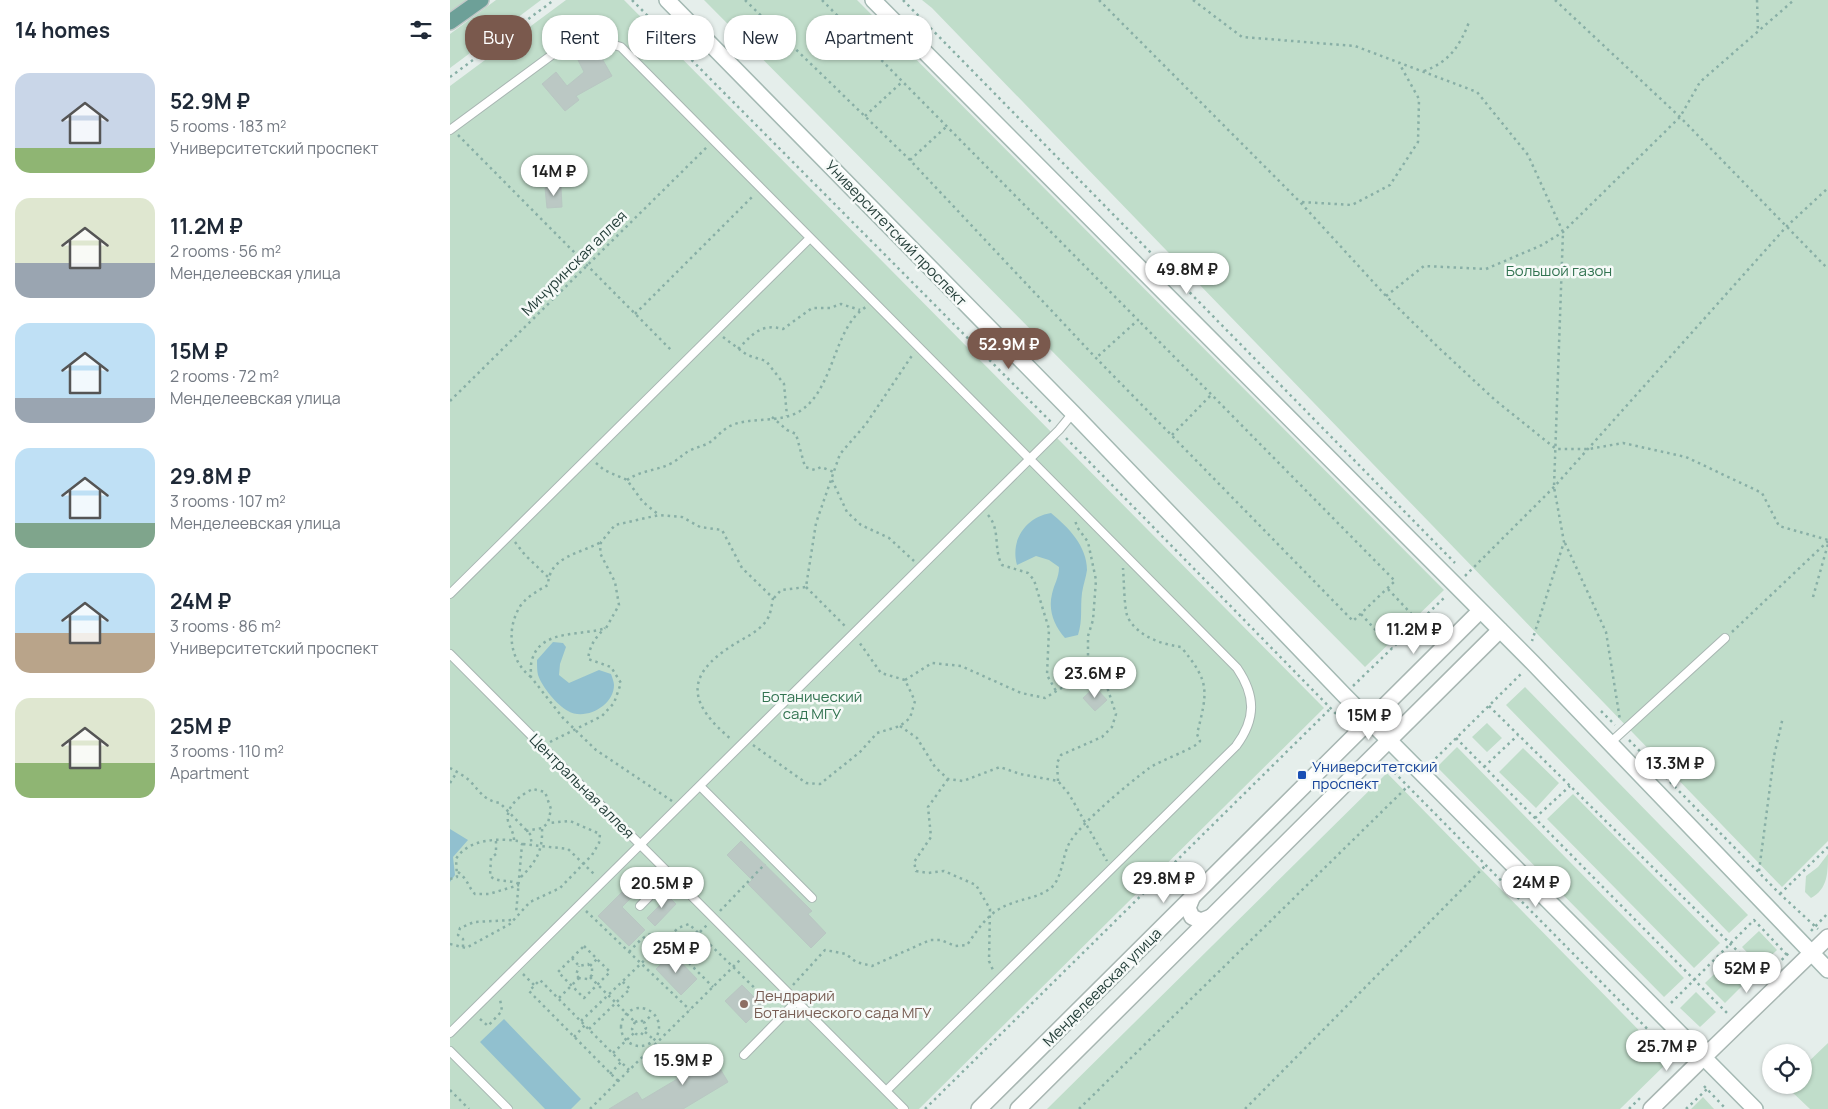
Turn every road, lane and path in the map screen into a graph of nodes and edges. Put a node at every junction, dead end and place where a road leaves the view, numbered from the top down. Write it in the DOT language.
graph roads {
  1 [pos="481,0"];
  2 [pos="554,0"];
  3 [pos="632,0"];
  4 [pos="667,0"];
  5 [pos="745,0"];
  6 [pos="822,0"];
  7 [pos="873,0"];
  8 [pos="904,0"];
  9 [pos="1099,0"];
  10 [pos="1193,0"];
  11 [pos="1555,0"];
  12 [pos="1757,0"];
  13 [pos="1794,0"];
  14 [pos="450,22"];
  15 [pos="1469,22"];
  16 [pos="1758,32"];
  17 [pos="1399,63"];
  18 [pos="1423,72"];
  19 [pos="450,77"];
  20 [pos="902,82"];
  21 [pos="865,116"];
  22 [pos="1680,117"];
  23 [pos="946,126"];
  24 [pos="451,130"];
  25 [pos="713,141"];
  26 [pos="910,160"];
  27 [pos="760,188"];
  28 [pos="1828,188"];
  29 [pos="1300,202"];
  30 [pos="1786,226"];
  31 [pos="1563,232"];
  32 [pos="810,238"];
  33 [pos="587,266"];
  34 [pos="1828,269"];
  35 [pos="1386,296"];
  36 [pos="874,302"];
  37 [pos="860,310"];
  38 [pos="635,314"];
  39 [pos="1138,320"];
  40 [pos="716,331"];
  41 [pos="918,347"];
  42 [pos="738,349"];
  43 [pos="671,350"];
  44 [pos="1096,358"];
  45 [pos="1211,395"];
  46 [pos="450,401"];
  47 [pos="1073,413"];
  48 [pos="787,416"];
  49 [pos="772,417"];
  50 [pos="1059,430"];
  51 [pos="1172,435"];
  52 [pos="1556,449"];
  53 [pos="1588,449"];
  54 [pos="589,456"];
  55 [pos="1030,460"];
  56 [pos="834,472"];
  57 [pos="627,480"];
  58 [pos="832,480"];
  59 [pos="1554,487"];
  60 [pos="1074,504"];
  61 [pos="982,507"];
  62 [pos="659,515"];
  63 [pos="510,535"];
  64 [pos="601,542"];
  65 [pos="1564,542"];
  66 [pos="1828,542"];
  67 [pos="1121,552"];
  68 [pos="921,567"];
  69 [pos="1460,567"];
  70 [pos="1466,574"];
  71 [pos="548,577"];
  72 [pos="1473,581"];
  73 [pos="1455,586"];
  74 [pos="806,587"];
  75 [pos="1388,588"];
  76 [pos="450,594"];
  77 [pos="1813,597"];
  78 [pos="774,598"];
  79 [pos="1480,611"];
  80 [pos="1361,614"];
  81 [pos="1419,622"];
  82 [pos="606,628"];
  83 [pos="1500,630"];
  84 [pos="853,634"];
  85 [pos="1526,634"];
  86 [pos="1725,638"];
  87 [pos="1532,641"];
  88 [pos="1538,647"];
  89 [pos="1392,648"];
  90 [pos="450,654"];
  91 [pos="1533,663"];
  92 [pos="1084,670"];
  93 [pos="531,677"];
  94 [pos="905,680"];
  95 [pos="1056,691"];
  96 [pos="1344,695"];
  97 [pos="1489,706"];
  98 [pos="1331,708"];
  99 [pos="1598,708"];
  100 [pos="1783,717"];
  101 [pos="1370,721"];
  102 [pos="900,726"];
  103 [pos="573,729"];
  104 [pos="1622,733"];
  105 [pos="1356,735"];
  106 [pos="1518,735"];
  107 [pos="1456,738"];
  108 [pos="746,740"];
  109 [pos="1389,740"];
  110 [pos="1610,743"];
  111 [pos="740,747"];
  112 [pos="543,748"];
  113 [pos="1375,754"];
  114 [pos="1484,767"];
  115 [pos="450,768"];
  116 [pos="457,772"];
  117 [pos="1421,772"];
  118 [pos="948,779"];
  119 [pos="1058,781"];
  120 [pos="450,783"];
  121 [pos="700,786"];
  122 [pos="1408,786"];
  123 [pos="1570,786"];
  124 [pos="679,806"];
  125 [pos="509,812"];
  126 [pos="1535,818"];
  127 [pos="548,823"];
  128 [pos="1086,825"];
  129 [pos="542,828"];
  130 [pos="526,831"];
  131 [pos="514,840"];
  132 [pos="496,841"];
  133 [pos="522,844"];
  134 [pos="532,845"];
  135 [pos="640,845"];
  136 [pos="543,846"];
  137 [pos="1828,847"];
  138 [pos="772,857"];
  139 [pos="584,864"];
  140 [pos="1486,865"];
  141 [pos="1112,868"];
  142 [pos="458,872"];
  143 [pos="1759,872"];
  144 [pos="670,875"];
  145 [pos="520,878"];
  146 [pos="450,879"];
  147 [pos="602,882"];
  148 [pos="519,885"];
  149 [pos="1780,894"];
  150 [pos="812,898"];
  151 [pos="1192,898"];
  152 [pos="579,905"];
  153 [pos="640,906"];
  154 [pos="990,914"];
  155 [pos="1828,914"];
  156 [pos="517,915"];
  157 [pos="1210,917"];
  158 [pos="714,918"];
  159 [pos="513,920"];
  160 [pos="1815,926"];
  161 [pos="1810,931"];
  162 [pos="700,932"];
  163 [pos="1828,937"];
  164 [pos="666,940"];
  165 [pos="1730,943"];
  166 [pos="450,944"];
  167 [pos="463,947"];
  168 [pos="629,952"];
  169 [pos="747,952"];
  170 [pos="1811,953"];
  171 [pos="1787,955"];
  172 [pos="572,958"];
  173 [pos="597,958"];
  174 [pos="641,963"];
  175 [pos="579,966"];
  176 [pos="590,966"];
  177 [pos="734,966"];
  178 [pos="516,967"];
  179 [pos="1828,970"];
  180 [pos="590,977"];
  181 [pos="1764,977"];
  182 [pos="579,978"];
  183 [pos="998,980"];
  184 [pos="1694,980"];
  185 [pos="622,981"];
  186 [pos="571,985"];
  187 [pos="597,985"];
  188 [pos="535,986"];
  189 [pos="713,987"];
  190 [pos="787,993"];
  191 [pos="608,995"];
  192 [pos="558,998"];
  193 [pos="769,1002"];
  194 [pos="796,1002"];
  195 [pos="1670,1002"];
  196 [pos="615,1003"];
  197 [pos="690,1010"];
  198 [pos="502,1011"];
  199 [pos="1727,1013"];
  200 [pos="627,1014"];
  201 [pos="652,1014"];
  202 [pos="581,1021"];
  203 [pos="635,1022"];
  204 [pos="644,1023"];
  205 [pos="585,1025"];
  206 [pos="488,1026"];
  207 [pos="588,1029"];
  208 [pos="634,1032"];
  209 [pos="645,1032"];
  210 [pos="450,1033"];
  211 [pos="574,1036"];
  212 [pos="627,1040"];
  213 [pos="653,1040"];
  214 [pos="450,1052"];
  215 [pos="613,1053"];
  216 [pos="744,1054"];
  217 [pos="1704,1057"];
  218 [pos="1679,1061"];
  219 [pos="622,1062"];
  220 [pos="629,1070"];
  221 [pos="610,1074"];
  222 [pos="618,1081"];
  223 [pos="450,1090"];
  224 [pos="886,1091"];
  225 [pos="468,1109"];
  226 [pos="508,1109"];
  227 [pos="590,1109"];
  228 [pos="904,1109"];
  229 [pos="925,1109"];
  230 [pos="979,1109"];
  231 [pos="1018,1109"];
  232 [pos="1079,1109"];
  233 [pos="1245,1109"];
  234 [pos="1651,1109"];
  235 [pos="1686,1109"];
  236 [pos="1726,1109"];
  237 [pos="1755,1109"];
  1 -- 14 [label="main road"];
  2 -- 19 [label="path"];
  3 -- 50 [label="path"];
  4 -- 47 [label="main road, Университетский проспект"];
  5 -- 21 [label="path"];
  6 -- 20 [label="path"];
  7 -- 73 [label="main road"];
  8 -- 69 [label="path"];
  9 -- 29 [label="path"];
  10 -- 17 [label="path"];
  11 -- 22 [label="path"];
  12 -- 16 [label="path"];
  13 -- 16 [label="path"];
  15 -- 18 [label="path"];
  16 -- 22 [label="path"];
  17 -- 18 [label="path"];
  17 -- 29 [label="path"];
  18 -- 31 [label="path"];
  20 -- 21 [label="path"];
  20 -- 23 [label="path"];
  21 -- 26 [label="path"];
  22 -- 30 [label="path"];
  22 -- 31 [label="path"];
  23 -- 26 [label="path"];
  23 -- 39 [label="path"];
  24 -- 25 [label="lane"];
  24 -- 33 [label="path"];
  25 -- 27 [label="lane"];
  25 -- 33 [label="path, Мичуринская аллея"];
  26 -- 44 [label="path"];
  27 -- 32 [label="lane"];
  27 -- 38 [label="path"];
  28 -- 30 [label="path"];
  29 -- 35 [label="path"];
  30 -- 34 [label="path"];
  30 -- 53 [label="path"];
  31 -- 35 [label="path"];
  31 -- 52 [label="path"];
  32 -- 36 [label="lane"];
  32 -- 40 [label="lane"];
  33 -- 38 [label="path"];
  33 -- 46 [label="path, Мичуринская аллея"];
  35 -- 52 [label="path"];
  36 -- 37 [label="path"];
  36 -- 41 [label="lane"];
  37 -- 42 [label="path"];
  37 -- 48 [label="path"];
  38 -- 43 [label="path"];
  39 -- 44 [label="path"];
  39 -- 45 [label="path"];
  40 -- 42 [label="path"];
  40 -- 54 [label="lane"];
  41 -- 55 [label="lane"];
  41 -- 56 [label="path"];
  42 -- 48 [label="path"];
  44 -- 51 [label="path"];
  45 -- 51 [label="path"];
  45 -- 75 [label="path"];
  47 -- 50 [label="lane"];
  47 -- 96 [label="main road, Университетский проспект"];
  48 -- 49 [label="path"];
  49 -- 56 [label="path"];
  49 -- 57 [label="path"];
  50 -- 55 [label="lane"];
  50 -- 98 [label="path"];
  51 -- 80 [label="path"];
  52 -- 53 [label="path"];
  52 -- 59 [label="path"];
  53 -- 59 [label="path"];
  53 -- 66 [label="path"];
  54 -- 57 [label="path"];
  54 -- 63 [label="lane"];
  55 -- 60 [label="lane"];
  55 -- 61 [label="lane"];
  56 -- 58 [label="path"];
  57 -- 62 [label="path"];
  58 -- 68 [label="path"];
  58 -- 74 [label="path"];
  59 -- 65 [label="path"];
  59 -- 70 [label="path"];
  60 -- 67 [label="lane"];
  60 -- 92 [label="path"];
  61 -- 68 [label="lane"];
  61 -- 95 [label="path"];
  62 -- 64 [label="path"];
  62 -- 78 [label="path"];
  63 -- 71 [label="path"];
  63 -- 76 [label="lane"];
  64 -- 71 [label="path"];
  64 -- 82 [label="path"];
  65 -- 87 [label="path"];
  65 -- 104 [label="path"];
  66 -- 77 [label="path"];
  66 -- 86 [label="path"];
  67 -- 128 [label="path"];
  67 -- 141 [label="lane"];
  68 -- 84 [label="lane"];
  70 -- 72 [label="path"];
  70 -- 73 [label="path"];
  71 -- 93 [label="path"];
  73 -- 79 [label="main road"];
  73 -- 81 [label="path"];
  74 -- 78 [label="path"];
  74 -- 84 [label="path"];
  75 -- 80 [label="path"];
  75 -- 81 [label="path"];
  78 -- 111 [label="path"];
  79 -- 83 [label="main road"];
  79 -- 101 [label="main road, Менделеевская улица"];
  80 -- 89 [label="path"];
  81 -- 89 [label="path"];
  82 -- 93 [label="path"];
  82 -- 103 [label="path"];
  83 -- 91 [label="main road"];
  83 -- 109 [label="main road, Менделеевская улица"];
  84 -- 94 [label="path"];
  84 -- 108 [label="lane"];
  85 -- 87 [label="path"];
  86 -- 104 [label="lane"];
  87 -- 88 [label="path"];
  89 -- 96 [label="path"];
  90 -- 112 [label="lane, Центральная аллея"];
  91 -- 97 [label="path"];
  91 -- 110 [label="main road"];
  92 -- 95 [label="path"];
  92 -- 119 [label="path"];
  93 -- 103 [label="path"];
  94 -- 95 [label="path"];
  94 -- 102 [label="path"];
  96 -- 98 [label="path"];
  96 -- 101 [label="main road, Университетский проспект"];
  97 -- 106 [label="path"];
  97 -- 107 [label="path"];
  98 -- 105 [label="path"];
  98 -- 229 [label="path"];
  99 -- 104 [label="path"];
  100 -- 143 [label="path"];
  101 -- 105 [label="main road, Менделеевская улица"];
  101 -- 109 [label="main road, Университетский проспект"];
  102 -- 108 [label="path"];
  102 -- 118 [label="path"];
  103 -- 112 [label="path"];
  103 -- 124 [label="path"];
  104 -- 110 [label="lane"];
  104 -- 143 [label="path"];
  105 -- 151 [label="main road, Менделеевская улица"];
  106 -- 114 [label="path"];
  106 -- 123 [label="path"];
  107 -- 114 [label="path"];
  107 -- 117 [label="path"];
  108 -- 111 [label="lane"];
  109 -- 113 [label="main road, Менделеевская улица"];
  109 -- 117 [label="main road, Университетский проспект"];
  110 -- 170 [label="main road"];
  111 -- 121 [label="lane"];
  112 -- 135 [label="lane, Центральная аллея"];
  113 -- 122 [label="path"];
  113 -- 157 [label="main road, Менделеевская улица"];
  114 -- 126 [label="path"];
  115 -- 116 [label="path"];
  116 -- 120 [label="path"];
  116 -- 125 [label="path"];
  117 -- 217 [label="main road, Университетский проспект"];
  118 -- 119 [label="path"];
  118 -- 154 [label="path"];
  119 -- 128 [label="path"];
  121 -- 124 [label="lane"];
  121 -- 138 [label="lane"];
  122 -- 140 [label="path"];
  122 -- 232 [label="path"];
  123 -- 126 [label="path"];
  123 -- 165 [label="path"];
  124 -- 135 [label="lane"];
  125 -- 127 [label="path"];
  125 -- 130 [label="path"];
  125 -- 131 [label="path"];
  126 -- 184 [label="path"];
  127 -- 129 [label="path"];
  127 -- 139 [label="path"];
  128 -- 141 [label="path"];
  128 -- 154 [label="path"];
  129 -- 130 [label="path"];
  129 -- 136 [label="path"];
  130 -- 134 [label="path"];
  131 -- 132 [label="path"];
  131 -- 133 [label="path"];
  132 -- 142 [label="path"];
  132 -- 148 [label="path"];
  133 -- 134 [label="path"];
  133 -- 145 [label="path"];
  134 -- 136 [label="path"];
  135 -- 144 [label="lane, Центральная аллея"];
  135 -- 147 [label="lane"];
  136 -- 139 [label="path"];
  136 -- 145 [label="path"];
  137 -- 149 [label="path"];
  138 -- 150 [label="lane"];
  138 -- 158 [label="path"];
  139 -- 147 [label="path"];
  139 -- 156 [label="path"];
  140 -- 218 [label="path"];
  140 -- 233 [label="path"];
  141 -- 183 [label="lane"];
  142 -- 146 [label="path"];
  142 -- 148 [label="path"];
  143 -- 149 [label="path"];
  144 -- 153 [label="lane"];
  144 -- 158 [label="lane, Центральная аллея"];
  145 -- 148 [label="path"];
  147 -- 152 [label="lane"];
  148 -- 156 [label="path"];
  149 -- 160 [label="path"];
  151 -- 157 [label="main road"];
  151 -- 230 [label="main road, Менделеевская улица"];
  152 -- 168 [label="path"];
  152 -- 178 [label="lane"];
  154 -- 183 [label="path"];
  154 -- 190 [label="path"];
  155 -- 160 [label="path"];
  156 -- 159 [label="path"];
  157 -- 231 [label="main road, Менделеевская улица"];
  158 -- 162 [label="path"];
  158 -- 169 [label="lane, Центральная аллея"];
  159 -- 167 [label="path"];
  159 -- 167 [label="path"];
  160 -- 161 [label="path"];
  162 -- 164 [label="path"];
  162 -- 177 [label="path"];
  163 -- 170 [label="main road"];
  164 -- 168 [label="path"];
  164 -- 174 [label="path"];
  164 -- 189 [label="path"];
  165 -- 171 [label="path"];
  165 -- 181 [label="path"];
  165 -- 184 [label="path"];
  166 -- 167 [label="path"];
  168 -- 174 [label="path"];
  169 -- 177 [label="path"];
  169 -- 190 [label="lane, Центральная аллея"];
  170 -- 179 [label="main road"];
  170 -- 217 [label="main road"];
  172 -- 173 [label="path"];
  172 -- 175 [label="path"];
  172 -- 186 [label="path"];
  173 -- 176 [label="path"];
  173 -- 187 [label="path"];
  174 -- 185 [label="path"];
  174 -- 197 [label="path"];
  175 -- 176 [label="path"];
  175 -- 182 [label="path"];
  176 -- 180 [label="path"];
  177 -- 189 [label="path"];
  177 -- 193 [label="path"];
  178 -- 188 [label="path"];
  178 -- 210 [label="lane"];
  180 -- 182 [label="path"];
  180 -- 187 [label="path"];
  182 -- 186 [label="path"];
  183 -- 224 [label="lane"];
  184 -- 195 [label="path"];
  184 -- 199 [label="path"];
  185 -- 191 [label="path"];
  185 -- 196 [label="path"];
  186 -- 187 [label="path"];
  186 -- 192 [label="path"];
  187 -- 191 [label="path"];
  188 -- 192 [label="path"];
  188 -- 211 [label="path"];
  189 -- 197 [label="path"];
  190 -- 194 [label="lane, Центральная аллея"];
  191 -- 196 [label="path"];
  191 -- 202 [label="path"];
  192 -- 202 [label="path"];
  194 -- 216 [label="lane"];
  194 -- 224 [label="lane, Центральная аллея"];
  196 -- 200 [label="path"];
  196 -- 207 [label="path"];
  197 -- 220 [label="path"];
  198 -- 206 [label="path"];
  200 -- 201 [label="path"];
  200 -- 203 [label="path"];
  200 -- 212 [label="path"];
  201 -- 204 [label="path"];
  201 -- 213 [label="path"];
  202 -- 205 [label="path"];
  203 -- 204 [label="path"];
  203 -- 208 [label="path"];
  204 -- 209 [label="path"];
  205 -- 207 [label="path"];
  205 -- 211 [label="path"];
  207 -- 215 [label="path"];
  208 -- 209 [label="path"];
  208 -- 212 [label="path"];
  209 -- 213 [label="path"];
  211 -- 221 [label="path"];
  212 -- 213 [label="path"];
  212 -- 215 [label="path"];
  214 -- 226 [label="lane"];
  215 -- 219 [label="path"];
  217 -- 234 [label="main road"];
  217 -- 237 [label="main road, Университетский проспект"];
  219 -- 220 [label="path"];
  219 -- 221 [label="path"];
  220 -- 222 [label="path"];
  221 -- 222 [label="path"];
  222 -- 227 [label="path"];
  223 -- 225 [label="path"];
  224 -- 228 [label="lane, Центральная аллея"];
  235 -- 236 [label="path"];
}
